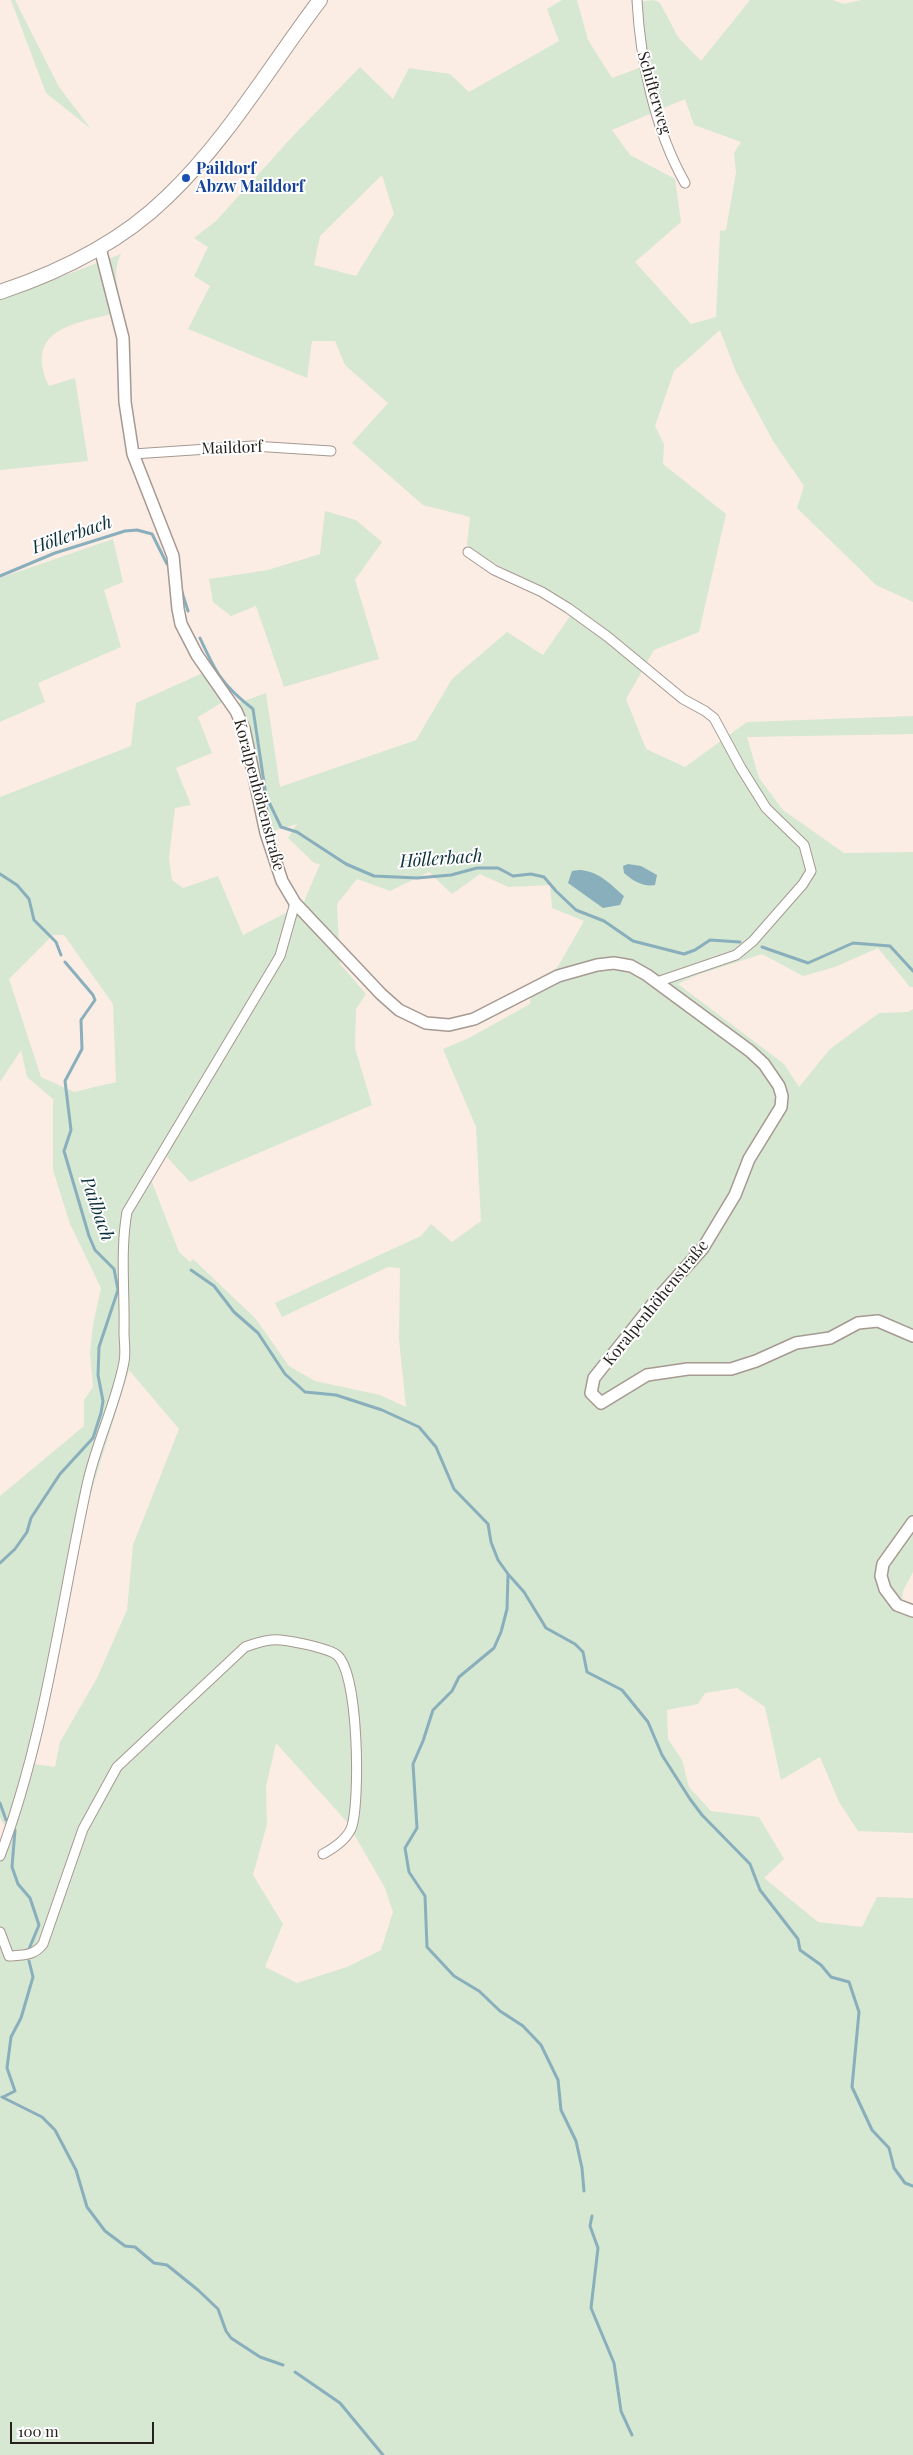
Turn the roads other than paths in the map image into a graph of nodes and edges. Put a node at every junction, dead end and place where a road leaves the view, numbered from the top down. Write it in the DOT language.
graph roads {
  1 [pos="320,0"];
  2 [pos="638,0"];
  3 [pos="685,183"];
  4 [pos="100,248"];
  5 [pos="0,292"];
  6 [pos="332,451"];
  7 [pos="132,454"];
  8 [pos="468,552"];
  9 [pos="295,903"];
  10 [pos="657,982"];
  11 [pos="913,1336"];
  12 [pos="913,1522"];
  13 [pos="913,1612"];
  14 [pos="323,1854"];
  15 [pos="0,1856"];
  16 [pos="0,1932"];
  1 -- 4 [label="main road"];
  2 -- 3 [label="street, Schifterweg"];
  4 -- 5 [label="main road"];
  4 -- 7 [label="street, Koralpenhöhenstraße"];
  6 -- 7 [label="street, Maildorf"];
  7 -- 9 [label="street, Koralpenhöhenstraße"];
  8 -- 10 [label="street"];
  9 -- 10 [label="street, Koralpenhöhenstraße"];
  9 -- 15 [label="street"];
  10 -- 11 [label="street, Koralpenhöhenstraße"];
  12 -- 13 [label="street"];
  14 -- 16 [label="street"];
}
